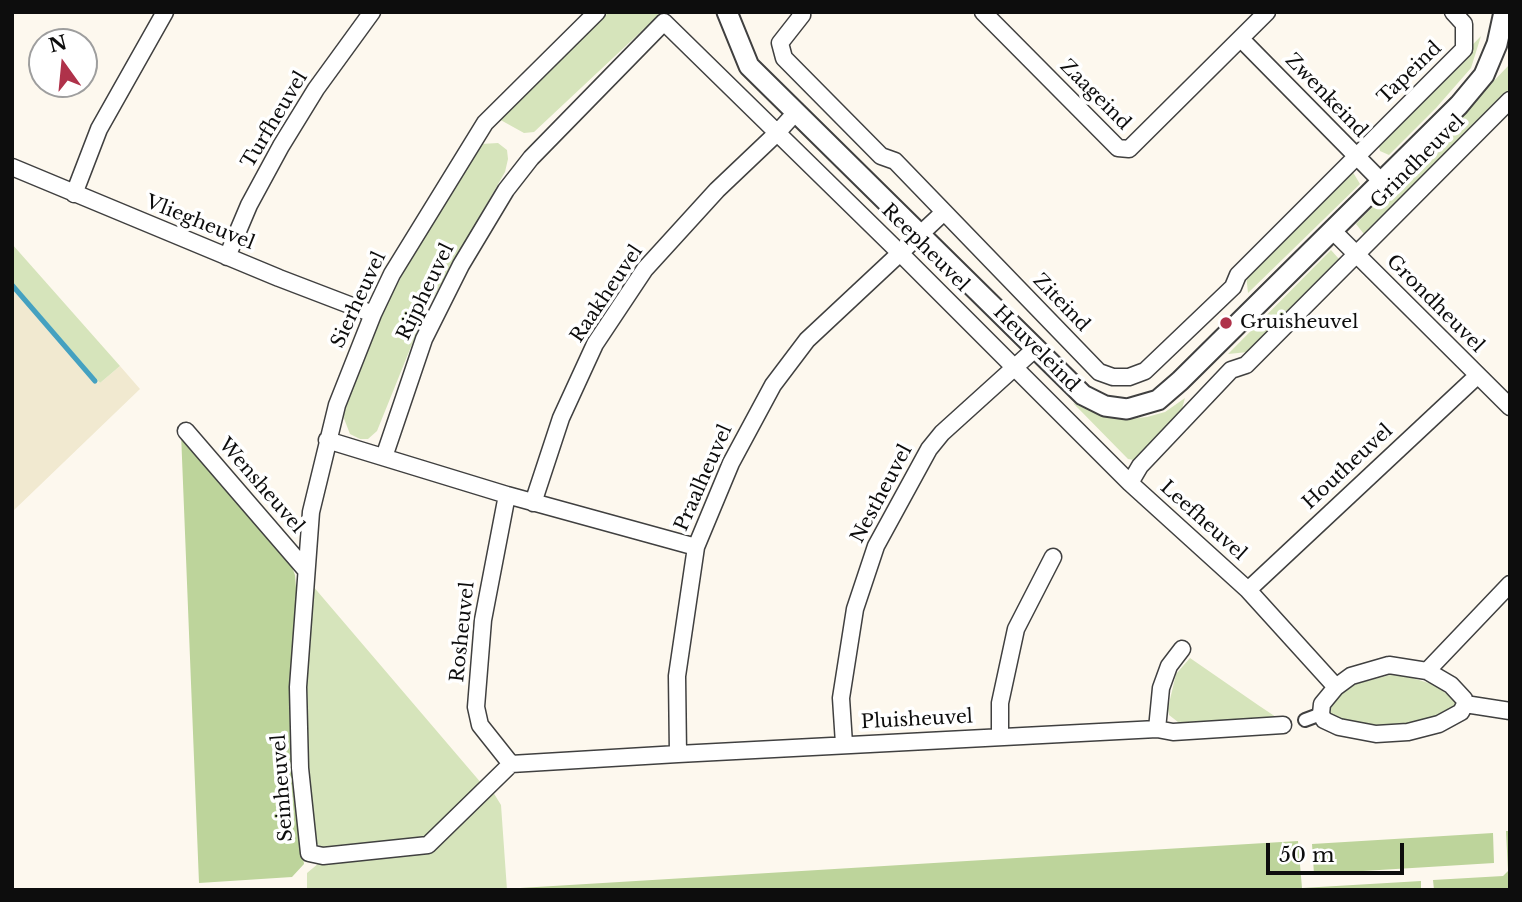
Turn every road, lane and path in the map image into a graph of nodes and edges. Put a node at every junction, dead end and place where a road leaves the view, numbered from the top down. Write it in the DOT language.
graph roads {
  1 [pos="165,12"];
  2 [pos="372,12"];
  3 [pos="597,12"];
  4 [pos="727,12"];
  5 [pos="983,12"];
  6 [pos="1267,12"];
  7 [pos="1453,12"];
  8 [pos="1504,12"];
  9 [pos="802,13"];
  10 [pos="1241,39"];
  11 [pos="1510,100"];
  12 [pos="796,112"];
  13 [pos="777,133"];
  14 [pos="1355,156"];
  15 [pos="531,158"];
  16 [pos="12,167"];
  17 [pos="1381,181"];
  18 [pos="74,194"];
  19 [pos="944,212"];
  20 [pos="1332,230"];
  21 [pos="919,234"];
  22 [pos="899,252"];
  23 [pos="1356,254"];
  24 [pos="227,257"];
  25 [pos="373,314"];
  26 [pos="1036,348"];
  27 [pos="1016,368"];
  28 [pos="1477,376"];
  29 [pos="1510,407"];
  30 [pos="186,431"];
  31 [pos="327,440"];
  32 [pos="384,457"];
  33 [pos="1130,483"];
  34 [pos="507,495"];
  35 [pos="533,503"];
  36 [pos="311,512"];
  37 [pos="696,547"];
  38 [pos="1053,556"];
  39 [pos="305,569"];
  40 [pos="1510,584"];
  41 [pos="1248,590"];
  42 [pos="1182,649"];
  43 [pos="1427,671"];
  44 [pos="1336,687"];
  45 [pos="1465,704"];
  46 [pos="1510,711"];
  47 [pos="1321,714"];
  48 [pos="1305,720"];
  49 [pos="1283,725"];
  50 [pos="1157,729"];
  51 [pos="1000,737"];
  52 [pos="844,744"];
  53 [pos="678,754"];
  54 [pos="511,764"];
  1 -- 18 [label="street"];
  2 -- 24 [label="street, Turfheuvel"];
  3 -- 25 [label="street, Sierheuvel"];
  4 -- 12 [label="street, Heuveleind"];
  5 -- 10 [label="street, Zaageind"];
  6 -- 10 [label="street, Zaageind"];
  7 -- 14 [label="street, Tapeind"];
  8 -- 17 [label="street, Heuveleind"];
  9 -- 19 [label="street, Ziteind"];
  10 -- 14 [label="street, Zwenkeind"];
  11 -- 23 [label="street, Grindheuvel"];
  12 -- 13 [label="street, Raakheuvel"];
  12 -- 21 [label="street, Heuveleind"];
  13 -- 15 [label="street, Reepheuvel"];
  13 -- 22 [label="street, Reepheuvel"];
  13 -- 35 [label="street, Raakheuvel"];
  14 -- 17 [label="street, Zwenkeind"];
  14 -- 19 [label="street, Ziteind"];
  15 -- 32 [label="street, Rijpheuvel"];
  16 -- 18 [label="street, Vliegheuvel"];
  17 -- 20 [label="street, Heuveleind"];
  18 -- 24 [label="street, Vliegheuvel"];
  19 -- 21 [label="street, Praalheuvel"];
  20 -- 23 [label="street, Grondheuvel"];
  20 -- 26 [label="street, Heuveleind"];
  21 -- 22 [label="street, Praalheuvel"];
  21 -- 26 [label="street, Heuveleind"];
  22 -- 27 [label="street, Reepheuvel"];
  22 -- 37 [label="street, Praalheuvel"];
  23 -- 28 [label="street, Grondheuvel"];
  23 -- 33 [label="street"];
  24 -- 25 [label="street, Vliegheuvel"];
  25 -- 31 [label="street, Sierheuvel"];
  26 -- 27 [label="street, Nestheuvel"];
  27 -- 33 [label="street, Reepheuvel"];
  27 -- 52 [label="street, Nestheuvel"];
  28 -- 29 [label="street, Grondheuvel"];
  28 -- 41 [label="street, Houtheuvel"];
  30 -- 39 [label="street, Wensheuvel"];
  31 -- 32 [label="street"];
  31 -- 36 [label="street, Sierheuvel"];
  32 -- 34 [label="street"];
  33 -- 41 [label="street, Leefheuvel"];
  34 -- 35 [label="street"];
  34 -- 54 [label="street, Rosheuvel"];
  35 -- 37 [label="street"];
  36 -- 39 [label="street, Seinheuvel"];
  37 -- 53 [label="street, Praalheuvel"];
  38 -- 51 [label="street"];
  39 -- 54 [label="street, Seinheuvel"];
  40 -- 43 [label="street"];
  41 -- 44 [label="street, Leefheuvel"];
  42 -- 50 [label="street"];
  43 -- 44 [label="street"];
  43 -- 45 [label="street"];
  44 -- 47 [label="street"];
  45 -- 46 [label="street"];
  45 -- 47 [label="street"];
  47 -- 48 [label="street"];
  49 -- 50 [label="street, Pluisheuvel"];
  50 -- 51 [label="street, Pluisheuvel"];
  51 -- 52 [label="street, Pluisheuvel"];
  52 -- 53 [label="street, Pluisheuvel"];
  53 -- 54 [label="street"];
}
